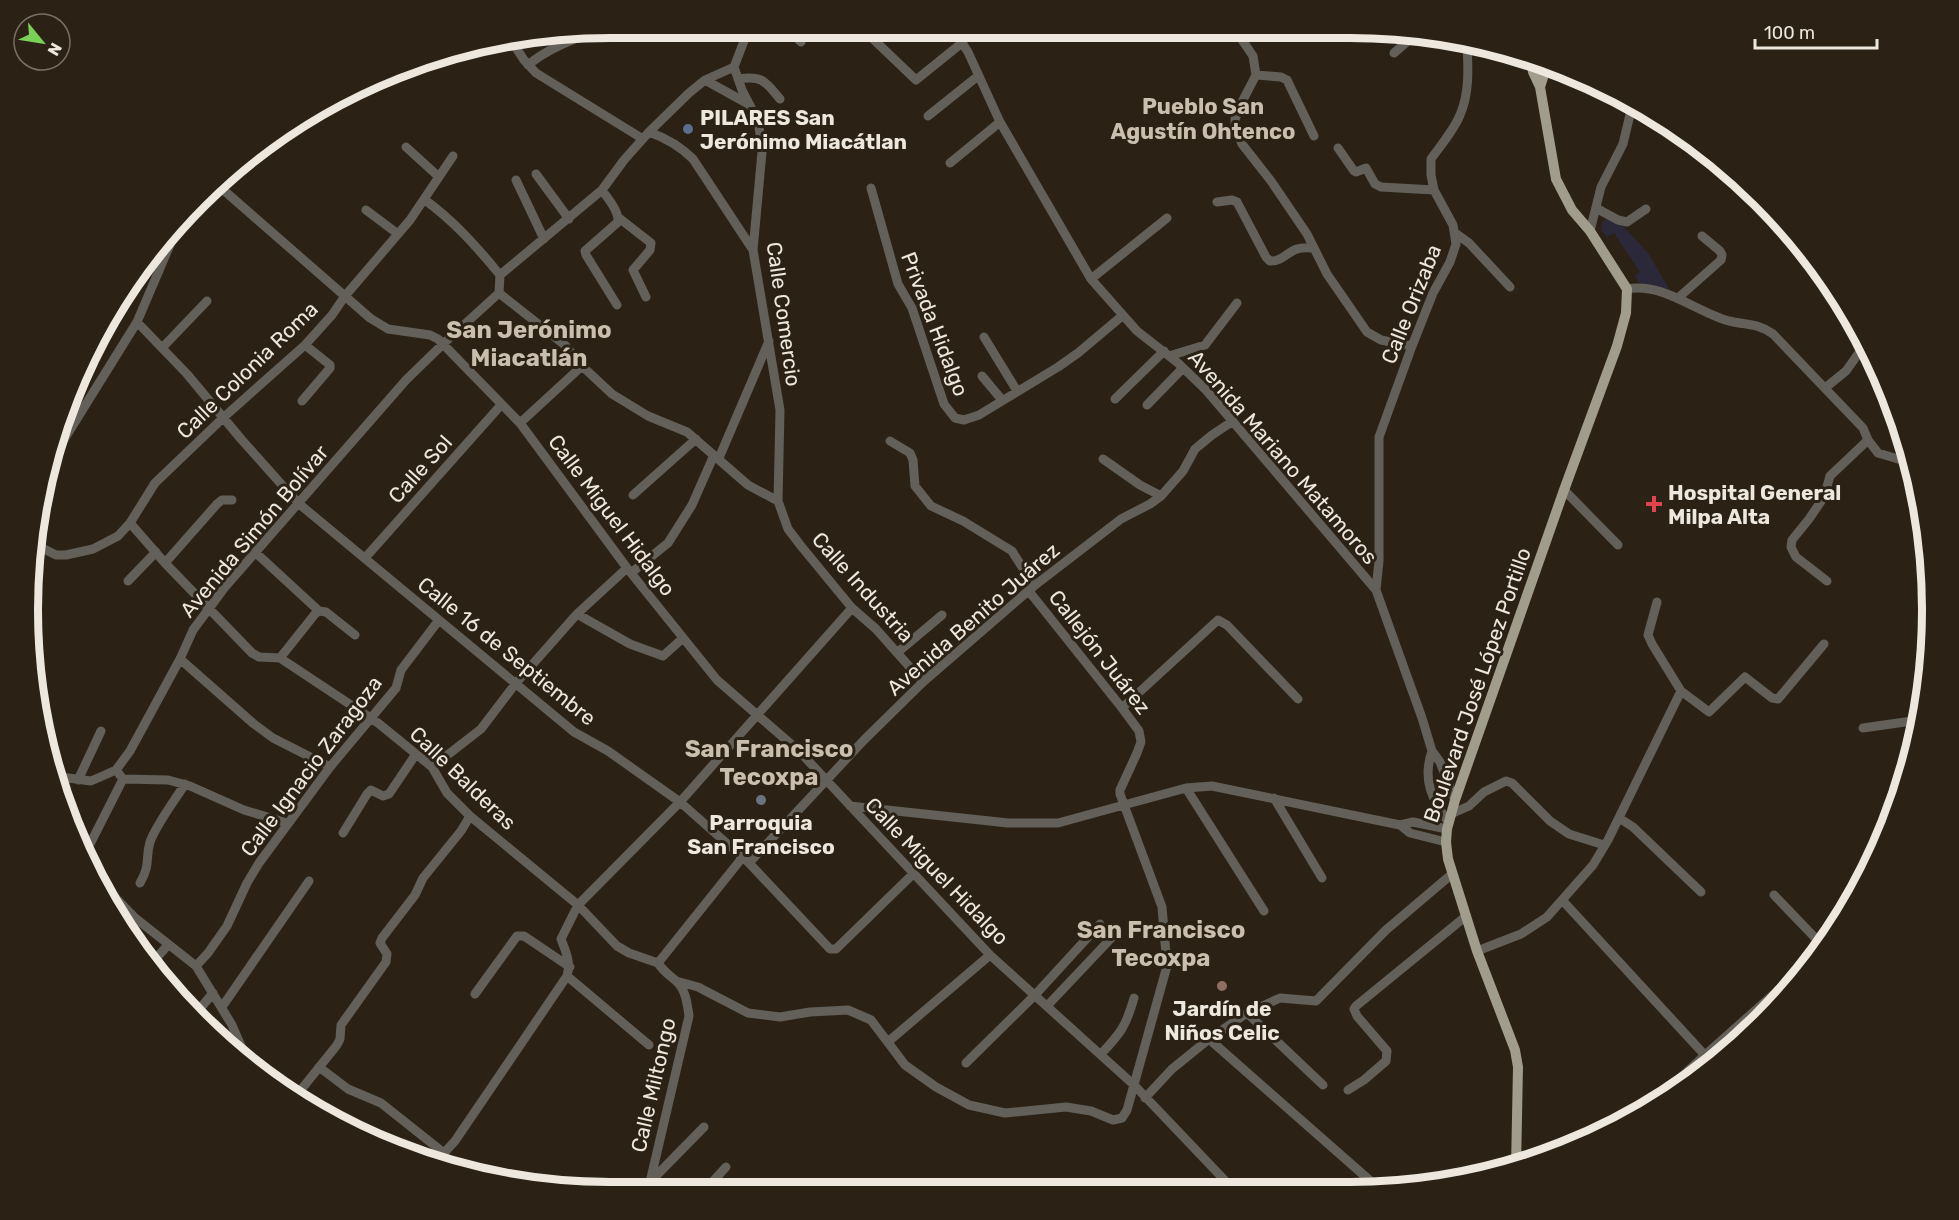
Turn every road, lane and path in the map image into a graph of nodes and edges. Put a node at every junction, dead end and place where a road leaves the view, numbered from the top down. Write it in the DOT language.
graph roads {
  1 [pos="745,38"];
  2 [pos="797,38"];
  3 [pos="872,38"];
  4 [pos="960,38"];
  5 [pos="1241,38"];
  6 [pos="573,39"];
  7 [pos="1408,41"];
  8 [pos="801,42"];
  9 [pos="963,42"];
  10 [pos="515,46"];
  11 [pos="1467,50"];
  12 [pos="1394,53"];
  13 [pos="528,65"];
  14 [pos="734,67"];
  15 [pos="1532,68"];
  16 [pos="1545,72"];
  17 [pos="1256,75"];
  18 [pos="978,76"];
  19 [pos="738,79"];
  20 [pos="705,80"];
  21 [pos="1540,87"];
  22 [pos="780,99"];
  23 [pos="751,105"];
  24 [pos="1631,112"];
  25 [pos="928,116"];
  26 [pos="1000,122"];
  27 [pos="646,136"];
  28 [pos="1314,136"];
  29 [pos="406,147"];
  30 [pos="1338,148"];
  31 [pos="453,156"];
  32 [pos="950,163"];
  33 [pos="536,174"];
  34 [pos="439,177"];
  35 [pos="516,180"];
  36 [pos="871,188"];
  37 [pos="222,190"];
  38 [pos="602,190"];
  39 [pos="1434,190"];
  40 [pos="425,200"];
  41 [pos="1217,202"];
  42 [pos="1596,208"];
  43 [pos="1646,209"];
  44 [pos="366,210"];
  45 [pos="619,218"];
  46 [pos="1167,218"];
  47 [pos="569,219"];
  48 [pos="1590,231"];
  49 [pos="1455,233"];
  50 [pos="398,234"];
  51 [pos="1702,236"];
  52 [pos="544,239"];
  53 [pos="170,245"];
  54 [pos="1312,248"];
  55 [pos="753,250"];
  56 [pos="500,275"];
  57 [pos="1091,279"];
  58 [pos="1510,287"];
  59 [pos="1627,289"];
  60 [pos="499,293"];
  61 [pos="345,296"];
  62 [pos="646,297"];
  63 [pos="1678,298"];
  64 [pos="207,301"];
  65 [pos="1237,303"];
  66 [pos="617,305"];
  67 [pos="1122,316"];
  68 [pos="137,322"];
  69 [pos="984,337"];
  70 [pos="769,340"];
  71 [pos="443,344"];
  72 [pos="305,345"];
  73 [pos="1412,346"];
  74 [pos="162,348"];
  75 [pos="1859,352"];
  76 [pos="1166,353"];
  77 [pos="582,366"];
  78 [pos="1183,368"];
  79 [pos="982,376"];
  80 [pos="1825,388"];
  81 [pos="1017,391"];
  82 [pos="1115,399"];
  83 [pos="1002,400"];
  84 [pos="302,401"];
  85 [pos="501,405"];
  86 [pos="1148,405"];
  87 [pos="224,417"];
  88 [pos="1233,421"];
  89 [pos="520,423"];
  90 [pos="696,438"];
  91 [pos="64,440"];
  92 [pos="1868,440"];
  93 [pos="890,441"];
  94 [pos="717,456"];
  95 [pos="1103,459"];
  96 [pos="1901,459"];
  97 [pos="1564,490"];
  98 [pos="633,495"];
  99 [pos="1161,496"];
  100 [pos="232,500"];
  101 [pos="778,501"];
  102 [pos="298,503"];
  103 [pos="130,524"];
  104 [pos="1618,545"];
  105 [pos="41,548"];
  106 [pos="156,552"];
  107 [pos="255,552"];
  108 [pos="365,558"];
  109 [pos="165,562"];
  110 [pos="629,570"];
  111 [pos="128,581"];
  112 [pos="1827,581"];
  113 [pos="1031,588"];
  114 [pos="1376,590"];
  115 [pos="1658,602"];
  116 [pos="210,608"];
  117 [pos="852,608"];
  118 [pos="320,611"];
  119 [pos="577,614"];
  120 [pos="942,615"];
  121 [pos="439,620"];
  122 [pos="355,635"];
  123 [pos="683,638"];
  124 [pos="1824,644"];
  125 [pos="898,652"];
  126 [pos="280,658"];
  127 [pos="180,659"];
  128 [pos="923,682"];
  129 [pos="516,683"];
  130 [pos="1681,690"];
  131 [pos="1298,699"];
  132 [pos="1122,708"];
  133 [pos="756,715"];
  134 [pos="370,719"];
  135 [pos="1910,721"];
  136 [pos="1863,729"];
  137 [pos="101,731"];
  138 [pos="1432,751"];
  139 [pos="416,754"];
  140 [pos="330,767"];
  141 [pos="432,767"];
  142 [pos="116,770"];
  143 [pos="63,778"];
  144 [pos="123,779"];
  145 [pos="78,780"];
  146 [pos="826,780"];
  147 [pos="185,784"];
  148 [pos="1186,788"];
  149 [pos="1274,798"];
  150 [pos="1455,800"];
  151 [pos="680,802"];
  152 [pos="1123,805"];
  153 [pos="850,806"];
  154 [pos="470,816"];
  155 [pos="1619,818"];
  156 [pos="1449,822"];
  157 [pos="287,823"];
  158 [pos="1400,825"];
  159 [pos="343,833"];
  160 [pos="1446,842"];
  161 [pos="1604,845"];
  162 [pos="89,846"];
  163 [pos="745,860"];
  164 [pos="913,874"];
  165 [pos="1452,874"];
  166 [pos="1322,878"];
  167 [pos="309,881"];
  168 [pos="140,883"];
  169 [pos="1701,892"];
  170 [pos="1774,895"];
  171 [pos="115,897"];
  172 [pos="1563,901"];
  173 [pos="578,905"];
  174 [pos="1264,911"];
  175 [pos="134,917"];
  176 [pos="1465,917"];
  177 [pos="130,921"];
  178 [pos="1100,924"];
  179 [pos="1118,931"];
  180 [pos="1817,940"];
  181 [pos="168,945"];
  182 [pos="1477,951"];
  183 [pos="990,955"];
  184 [pos="156,959"];
  185 [pos="658,963"];
  186 [pos="196,966"];
  187 [pos="569,972"];
  188 [pos="676,981"];
  189 [pos="213,993"];
  190 [pos="475,994"];
  191 [pos="1035,995"];
  192 [pos="1134,998"];
  193 [pos="1769,999"];
  194 [pos="1047,1006"];
  195 [pos="222,1007"];
  196 [pos="200,1009"];
  197 [pos="1246,1013"];
  198 [pos="1209,1039"];
  199 [pos="889,1041"];
  200 [pos="650,1045"];
  201 [pos="242,1047"];
  202 [pos="1101,1054"];
  203 [pos="1705,1055"];
  204 [pos="966,1063"];
  205 [pos="320,1068"];
  206 [pos="1686,1072"];
  207 [pos="1134,1085"];
  208 [pos="1323,1085"];
  209 [pos="1348,1090"];
  210 [pos="300,1091"];
  211 [pos="1145,1098"];
  212 [pos="704,1127"];
  213 [pos="444,1153"];
  214 [pos="438,1156"];
  215 [pos="1516,1157"];
  216 [pos="726,1167"];
  217 [pos="1371,1181"];
  218 [pos="651,1182"];
  219 [pos="653,1182"];
  220 [pos="712,1182"];
  221 [pos="1226,1182"];
  1 -- 14 [label="street"];
  2 -- 8 [label="street"];
  3 -- 9 [label="street"];
  4 -- 9 [label="street, Avenida Mariano Matamoros"];
  5 -- 17 [label="street"];
  6 -- 13 [label="street"];
  7 -- 12 [label="street"];
  9 -- 18 [label="street, Avenida Mariano Matamoros"];
  10 -- 13 [label="street"];
  11 -- 39 [label="street, Calle Orizaba"];
  13 -- 27 [label="street"];
  14 -- 19 [label="street, Calle Comercio"];
  14 -- 20 [label="street"];
  15 -- 21 [label="main road"];
  16 -- 21 [label="main road"];
  17 -- 28 [label="street"];
  17 -- 54 [label="street"];
  18 -- 25 [label="street"];
  18 -- 26 [label="street, Avenida Mariano Matamoros"];
  19 -- 22 [label="street"];
  19 -- 23 [label="street, Calle Comercio"];
  20 -- 23 [label="street"];
  20 -- 27 [label="street"];
  21 -- 48 [label="main road"];
  23 -- 55 [label="street, Calle Comercio"];
  24 -- 42 [label="street"];
  26 -- 32 [label="street"];
  26 -- 57 [label="street, Avenida Mariano Matamoros"];
  27 -- 38 [label="street"];
  27 -- 55 [label="street"];
  29 -- 34 [label="street"];
  30 -- 39 [label="street"];
  31 -- 34 [label="street, Calle Colonia Roma"];
  33 -- 47 [label="street"];
  34 -- 40 [label="street, Calle Colonia Roma"];
  35 -- 52 [label="street"];
  36 -- 83 [label="street, Privada Hidalgo"];
  37 -- 61 [label="street"];
  38 -- 45 [label="street"];
  38 -- 47 [label="street"];
  39 -- 49 [label="street, Calle Orizaba"];
  40 -- 50 [label="street, Calle Colonia Roma"];
  40 -- 56 [label="street"];
  41 -- 54 [label="street"];
  42 -- 43 [label="street"];
  42 -- 48 [label="street"];
  44 -- 50 [label="street"];
  45 -- 62 [label="street"];
  45 -- 66 [label="street"];
  46 -- 57 [label="street"];
  47 -- 52 [label="street"];
  48 -- 59 [label="main road"];
  49 -- 58 [label="street"];
  49 -- 73 [label="street, Calle Orizaba"];
  50 -- 61 [label="street, Calle Colonia Roma"];
  51 -- 63 [label="street"];
  52 -- 56 [label="street"];
  53 -- 68 [label="street"];
  54 -- 73 [label="street"];
  55 -- 70 [label="street, Calle Comercio"];
  56 -- 60 [label="street"];
  57 -- 67 [label="street, Avenida Mariano Matamoros"];
  59 -- 63 [label="street"];
  59 -- 97 [label="main road, Boulevard José López Portillo"];
  60 -- 71 [label="street, Avenida Simón Bolívar"];
  60 -- 77 [label="street"];
  61 -- 71 [label="street"];
  61 -- 72 [label="street, Calle Colonia Roma"];
  63 -- 80 [label="street"];
  64 -- 74 [label="street"];
  65 -- 76 [label="street"];
  67 -- 76 [label="street, Avenida Mariano Matamoros"];
  67 -- 81 [label="street, Privada Hidalgo"];
  68 -- 74 [label="street, Calle 16 de Septiembre"];
  68 -- 91 [label="street"];
  69 -- 81 [label="street"];
  70 -- 94 [label="street"];
  70 -- 101 [label="street, Calle Comercio"];
  71 -- 85 [label="street, Calle Miguel Hidalgo"];
  71 -- 102 [label="street, Avenida Simón Bolívar"];
  72 -- 84 [label="street"];
  72 -- 87 [label="street, Calle Colonia Roma"];
  73 -- 114 [label="street, Calle Orizaba"];
  74 -- 87 [label="street, Calle 16 de Septiembre"];
  75 -- 80 [label="street"];
  76 -- 78 [label="street, Avenida Mariano Matamoros"];
  76 -- 82 [label="street"];
  77 -- 89 [label="street"];
  77 -- 90 [label="street"];
  78 -- 86 [label="street"];
  78 -- 88 [label="street, Avenida Mariano Matamoros"];
  79 -- 83 [label="street"];
  80 -- 92 [label="street"];
  81 -- 83 [label="street, Privada Hidalgo"];
  85 -- 89 [label="street, Calle Miguel Hidalgo"];
  85 -- 108 [label="street, Calle Sol"];
  87 -- 102 [label="street, Calle 16 de Septiembre"];
  87 -- 103 [label="street, Calle Colonia Roma"];
  88 -- 99 [label="street, Avenida Benito Juárez"];
  88 -- 114 [label="street, Avenida Mariano Matamoros"];
  89 -- 110 [label="street, Calle Miguel Hidalgo"];
  90 -- 94 [label="street"];
  90 -- 98 [label="street"];
  92 -- 96 [label="street"];
  92 -- 112 [label="street"];
  93 -- 113 [label="street, Callejón Juárez"];
  94 -- 101 [label="street"];
  94 -- 110 [label="street"];
  95 -- 99 [label="street"];
  97 -- 104 [label="street"];
  97 -- 150 [label="main road, Boulevard José López Portillo"];
  99 -- 113 [label="street, Avenida Benito Juárez"];
  100 -- 109 [label="street"];
  101 -- 117 [label="street, Calle Industria"];
  102 -- 107 [label="street, Avenida Simón Bolívar"];
  102 -- 108 [label="street, Calle 16 de Septiembre"];
  103 -- 105 [label="street, Calle Colonia Roma"];
  103 -- 106 [label="street, Calle Balderas"];
  106 -- 109 [label="street, Calle Balderas"];
  106 -- 111 [label="street"];
  107 -- 116 [label="street, Avenida Simón Bolívar"];
  107 -- 118 [label="street"];
  108 -- 121 [label="street, Calle 16 de Septiembre"];
  109 -- 116 [label="street, Calle Balderas"];
  110 -- 119 [label="street"];
  110 -- 123 [label="street, Calle Miguel Hidalgo"];
  113 -- 128 [label="street, Avenida Benito Juárez"];
  113 -- 132 [label="street, Callejón Juárez"];
  114 -- 138 [label="street, Avenida Mariano Matamoros"];
  115 -- 130 [label="street"];
  116 -- 126 [label="street, Calle Balderas"];
  116 -- 127 [label="street, Avenida Simón Bolívar"];
  117 -- 125 [label="street, Calle Industria"];
  117 -- 133 [label="street"];
  118 -- 122 [label="street"];
  118 -- 126 [label="street"];
  119 -- 123 [label="street"];
  119 -- 129 [label="street"];
  120 -- 125 [label="street"];
  121 -- 129 [label="street, Calle 16 de Septiembre"];
  121 -- 134 [label="street, Calle Ignacio Zaragoza"];
  123 -- 133 [label="street, Calle Miguel Hidalgo"];
  124 -- 130 [label="street"];
  125 -- 128 [label="street, Calle Industria"];
  126 -- 134 [label="street, Calle Balderas"];
  127 -- 140 [label="street"];
  127 -- 142 [label="street, Avenida Simón Bolívar"];
  128 -- 146 [label="street, Avenida Benito Juárez"];
  129 -- 141 [label="street"];
  129 -- 151 [label="street, Calle 16 de Septiembre"];
  130 -- 155 [label="street"];
  131 -- 132 [label="street"];
  132 -- 152 [label="street, Callejón Juárez"];
  133 -- 146 [label="street, Calle Miguel Hidalgo"];
  133 -- 151 [label="street"];
  134 -- 139 [label="street, Calle Balderas"];
  134 -- 140 [label="street, Calle Ignacio Zaragoza"];
  135 -- 136 [label="street"];
  137 -- 145 [label="street"];
  138 -- 150 [label="street, Avenida Mariano Matamoros"];
  138 -- 156 [label="street, Avenida Mariano Matamoros"];
  139 -- 141 [label="street, Calle Balderas"];
  139 -- 159 [label="street"];
  140 -- 157 [label="street, Calle Ignacio Zaragoza"];
  141 -- 154 [label="street, Calle Balderas"];
  142 -- 144 [label="street"];
  142 -- 145 [label="street"];
  143 -- 145 [label="street"];
  144 -- 147 [label="street"];
  144 -- 162 [label="street"];
  146 -- 153 [label="street, Calle Miguel Hidalgo"];
  146 -- 163 [label="street, Avenida Benito Juárez"];
  147 -- 157 [label="street"];
  147 -- 168 [label="street"];
  148 -- 149 [label="street"];
  148 -- 152 [label="street"];
  148 -- 174 [label="street"];
  149 -- 158 [label="street"];
  149 -- 166 [label="street"];
  150 -- 156 [label="main road, Boulevard José López Portillo"];
  151 -- 163 [label="street, Calle 16 de Septiembre"];
  151 -- 173 [label="street"];
  152 -- 153 [label="street"];
  152 -- 207 [label="street"];
  153 -- 164 [label="street, Calle Miguel Hidalgo"];
  154 -- 173 [label="street, Calle Balderas"];
  154 -- 205 [label="street"];
  155 -- 161 [label="street"];
  155 -- 169 [label="street"];
  156 -- 158 [label="street"];
  156 -- 160 [label="main road, Boulevard José López Portillo"];
  156 -- 161 [label="street"];
  157 -- 186 [label="street, Calle Ignacio Zaragoza"];
  158 -- 160 [label="street"];
  160 -- 165 [label="main road, Boulevard José López Portillo"];
  161 -- 172 [label="street"];
  163 -- 164 [label="street, Calle 16 de Septiembre"];
  163 -- 185 [label="street, Avenida Benito Juárez"];
  164 -- 183 [label="street, Calle Miguel Hidalgo"];
  165 -- 176 [label="main road, Boulevard José López Portillo"];
  165 -- 197 [label="street"];
  167 -- 195 [label="street"];
  170 -- 180 [label="street"];
  171 -- 175 [label="street"];
  172 -- 182 [label="street"];
  172 -- 203 [label="street"];
  173 -- 185 [label="street, Calle Balderas"];
  173 -- 187 [label="street"];
  175 -- 177 [label="street"];
  175 -- 181 [label="street"];
  176 -- 182 [label="main road, Boulevard José López Portillo"];
  176 -- 209 [label="street"];
  178 -- 191 [label="street"];
  179 -- 194 [label="street"];
  181 -- 184 [label="street"];
  181 -- 186 [label="street"];
  182 -- 215 [label="main road, Boulevard José López Portillo"];
  183 -- 191 [label="street, Calle Miguel Hidalgo"];
  183 -- 199 [label="street"];
  185 -- 188 [label="street, Calle Miltongo"];
  186 -- 189 [label="street"];
  187 -- 190 [label="street"];
  187 -- 200 [label="street"];
  187 -- 213 [label="street"];
  188 -- 199 [label="street"];
  188 -- 218 [label="street, Calle Miltongo"];
  189 -- 195 [label="street"];
  189 -- 196 [label="street"];
  191 -- 194 [label="street, Calle Miguel Hidalgo"];
  191 -- 204 [label="street"];
  192 -- 202 [label="street"];
  193 -- 203 [label="street"];
  194 -- 202 [label="street, Calle Miguel Hidalgo"];
  195 -- 201 [label="street"];
  197 -- 198 [label="street"];
  197 -- 208 [label="street"];
  198 -- 211 [label="street"];
  198 -- 217 [label="street"];
  199 -- 207 [label="street"];
  202 -- 207 [label="street, Calle Miguel Hidalgo"];
  203 -- 206 [label="street"];
  205 -- 210 [label="street"];
  205 -- 213 [label="street"];
  207 -- 211 [label="street, Calle Miguel Hidalgo"];
  211 -- 221 [label="street, Calle Miguel Hidalgo"];
  212 -- 219 [label="street"];
  213 -- 214 [label="street"];
  216 -- 220 [label="street"];
}
